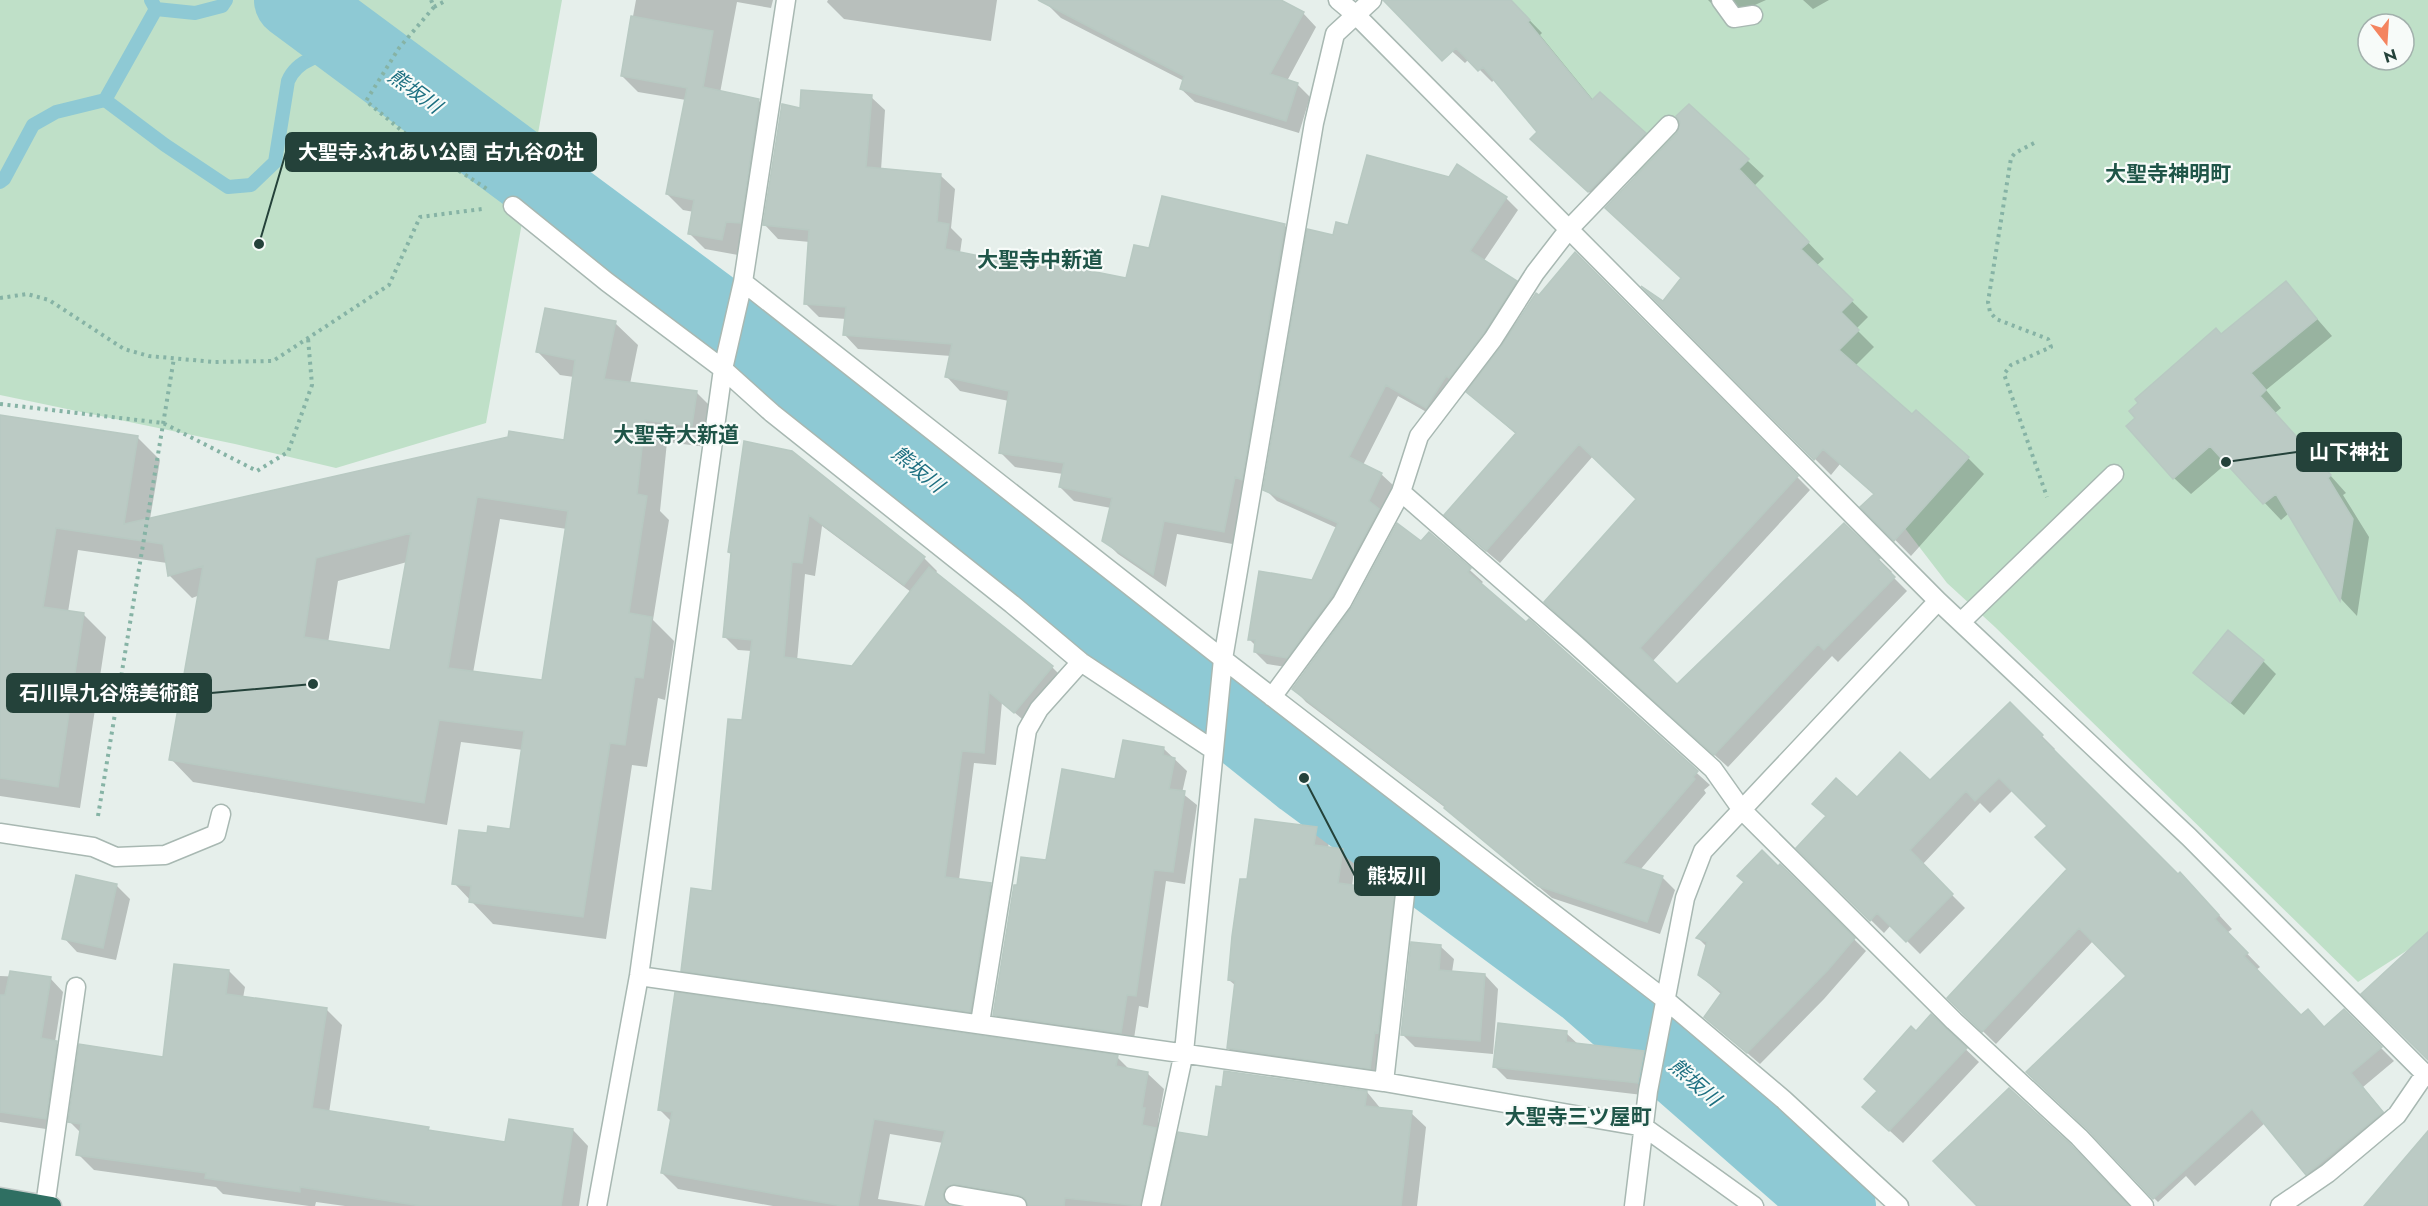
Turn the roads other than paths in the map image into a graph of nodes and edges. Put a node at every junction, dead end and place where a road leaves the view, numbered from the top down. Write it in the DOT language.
graph roads {
  1 [pos="786,0"];
  2 [pos="1338,0"];
  3 [pos="1372,0"];
  4 [pos="1721,0"];
  5 [pos="1356,15"];
  6 [pos="1754,15"];
  7 [pos="1669,125"];
  8 [pos="513,206"];
  9 [pos="1569,229"];
  10 [pos="743,282"];
  11 [pos="723,369"];
  12 [pos="2114,474"];
  13 [pos="1401,492"];
  14 [pos="1938,601"];
  15 [pos="1960,622"];
  16 [pos="1223,659"];
  17 [pos="1081,662"];
  18 [pos="1272,697"];
  19 [pos="1212,749"];
  20 [pos="1742,810"];
  21 [pos="221,814"];
  22 [pos="0,833"];
  23 [pos="1406,894"];
  24 [pos="639,976"];
  25 [pos="76,987"];
  26 [pos="1666,1002"];
  27 [pos="980,1023"];
  28 [pos="1184,1052"];
  29 [pos="2427,1075"];
  30 [pos="1384,1082"];
  31 [pos="1644,1127"];
  32 [pos="954,1195"];
  33 [pos="0,1197"];
  34 [pos="47,1206"];
  35 [pos="597,1206"];
  36 [pos="1017,1206"];
  37 [pos="1151,1206"];
  38 [pos="1634,1206"];
  39 [pos="1754,1206"];
  40 [pos="1899,1206"];
  41 [pos="2144,1206"];
  42 [pos="2280,1206"];
  1 -- 10 [label="street"];
  2 -- 5 [label="street"];
  3 -- 5 [label="street"];
  4 -- 6 [label="street"];
  5 -- 9 [label="street"];
  5 -- 16 [label="street"];
  7 -- 9 [label="street"];
  8 -- 11 [label="street"];
  9 -- 13 [label="street"];
  9 -- 14 [label="street"];
  10 -- 11 [label="street"];
  10 -- 16 [label="street"];
  11 -- 17 [label="street"];
  11 -- 24 [label="street"];
  12 -- 15 [label="street"];
  13 -- 18 [label="street"];
  13 -- 20 [label="street"];
  14 -- 15 [label="street"];
  14 -- 20 [label="street"];
  15 -- 29 [label="street"];
  16 -- 18 [label="street"];
  16 -- 19 [label="street"];
  17 -- 19 [label="street"];
  17 -- 27 [label="street"];
  18 -- 26 [label="street"];
  19 -- 28 [label="street"];
  20 -- 26 [label="street"];
  20 -- 41 [label="street"];
  21 -- 22 [label="street"];
  23 -- 30 [label="street"];
  24 -- 27 [label="street"];
  24 -- 35 [label="street"];
  25 -- 34 [label="street"];
  26 -- 31 [label="street"];
  26 -- 40 [label="street"];
  27 -- 28 [label="street"];
  28 -- 30 [label="street"];
  28 -- 37 [label="street"];
  29 -- 42 [label="street"];
  30 -- 31 [label="street"];
  31 -- 38 [label="street"];
  31 -- 39 [label="street"];
  32 -- 36 [label="street"];
  33 -- 34 [label="highway"];
}
